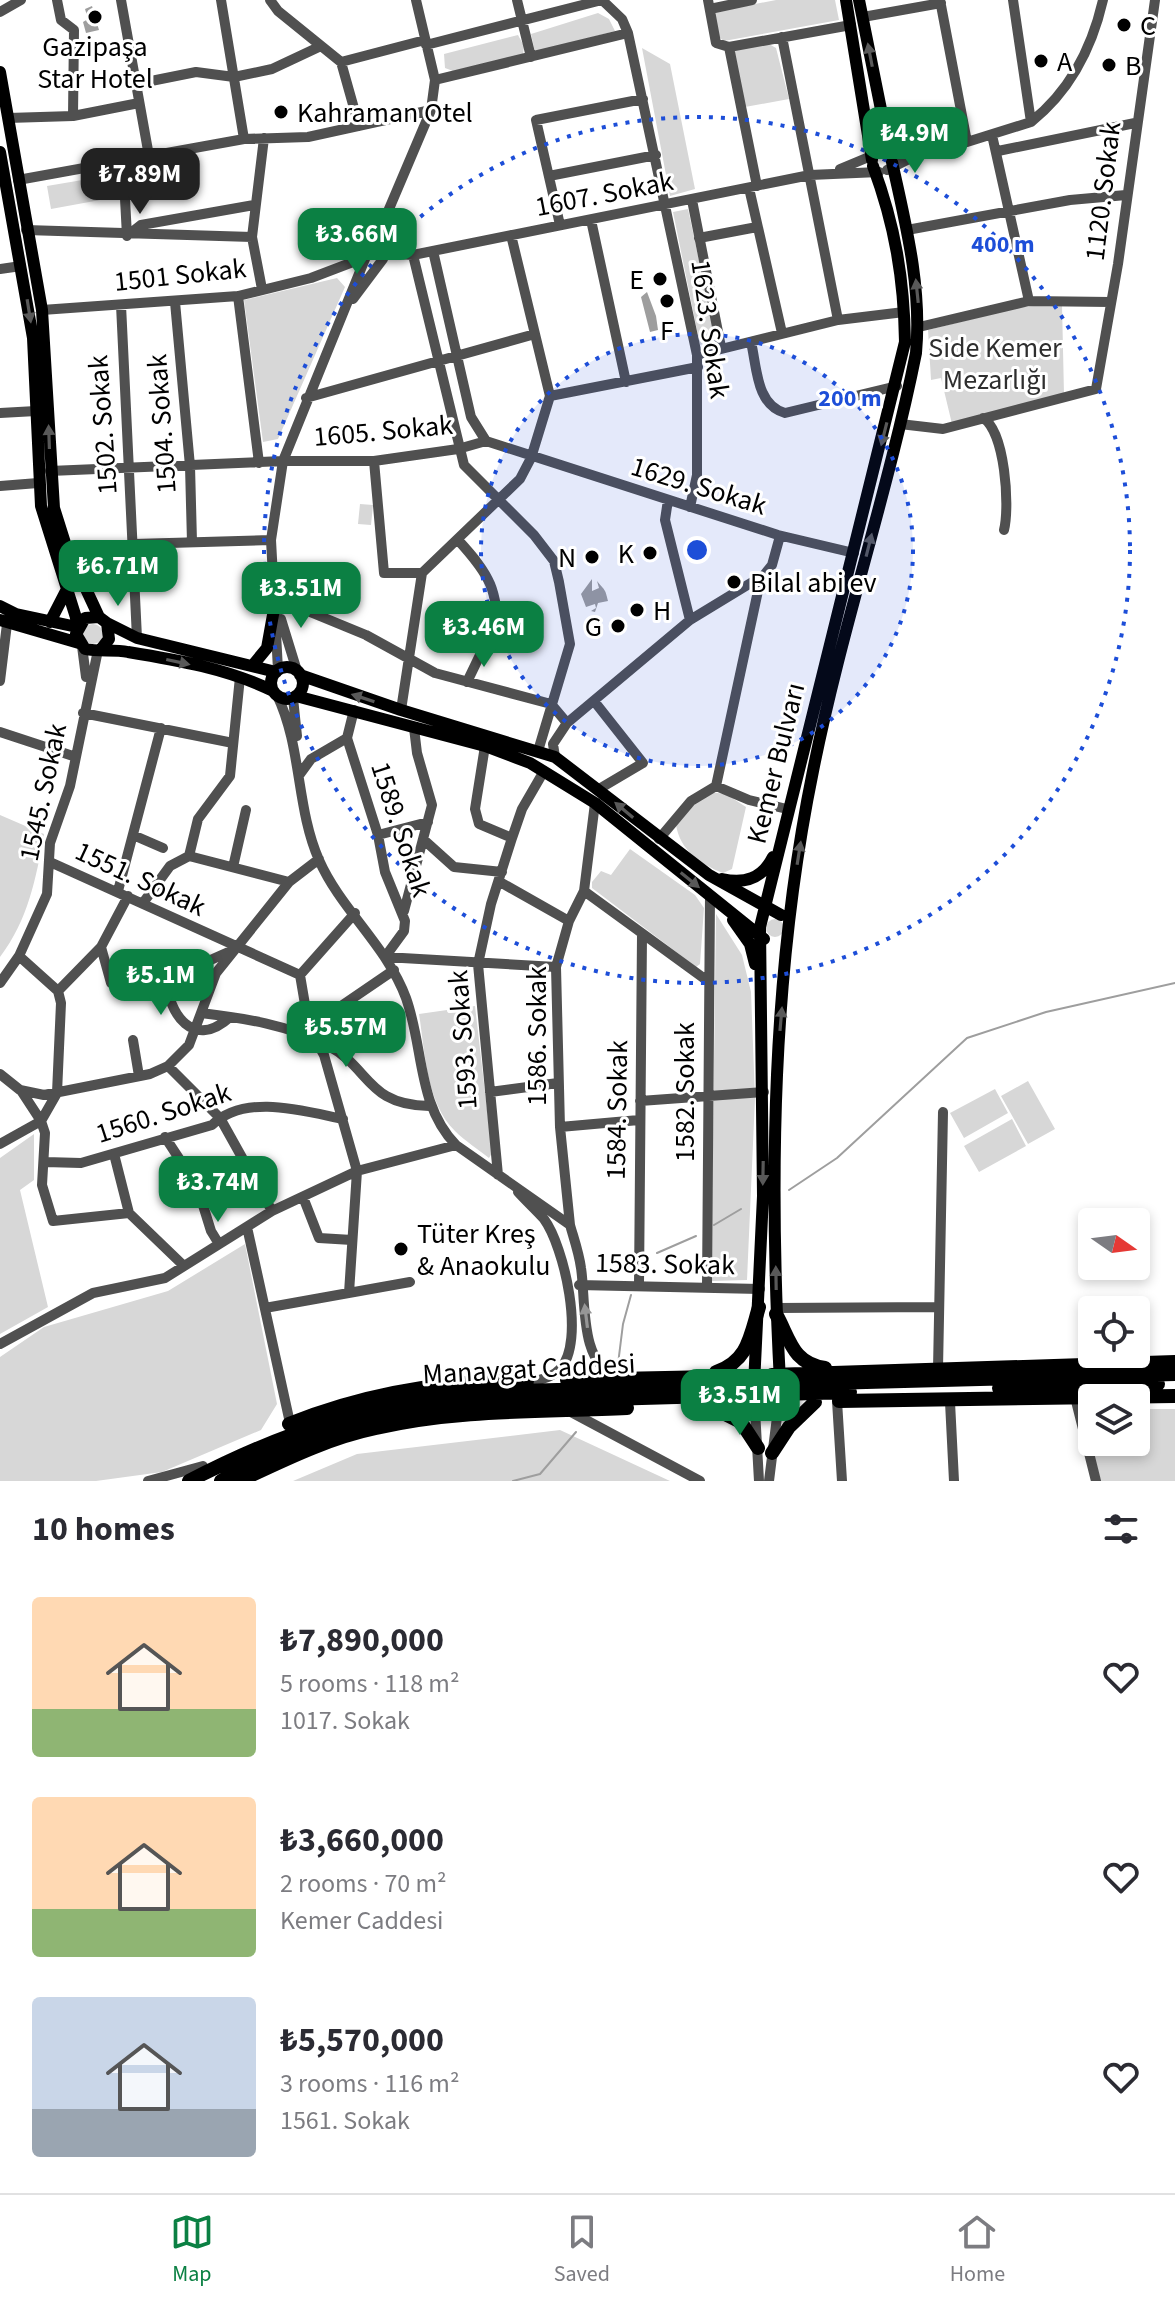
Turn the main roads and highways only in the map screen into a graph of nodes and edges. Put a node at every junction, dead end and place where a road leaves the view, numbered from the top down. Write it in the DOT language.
graph roads {
  1 [pos="846,0"];
  2 [pos="859,0"];
  3 [pos="0,72"];
  4 [pos="0,152"];
  5 [pos="882,162"];
  6 [pos="5,176"];
  7 [pos="66,591"];
  8 [pos="276,598"];
  9 [pos="0,606"];
  10 [pos="103,620"];
  11 [pos="3,622"];
  12 [pos="50,622"];
  13 [pos="78,626"];
  14 [pos="80,645"];
  15 [pos="100,649"];
  16 [pos="253,665"];
  17 [pos="277,671"];
  18 [pos="298,673"];
  19 [pos="275,693"];
  20 [pos="295,697"];
  21 [pos="780,844"];
  22 [pos="709,875"];
  23 [pos="765,907"];
  24 [pos="724,908"];
  25 [pos="781,915"];
  26 [pos="789,931"];
  27 [pos="762,934"];
  28 [pos="761,986"];
  29 [pos="759,1307"];
  30 [pos="776,1311"];
  31 [pos="1175,1362"];
  32 [pos="849,1371"];
  33 [pos="1175,1374"];
  34 [pos="706,1375"];
  35 [pos="1175,1384"];
  36 [pos="767,1389"];
  37 [pos="1175,1396"];
  38 [pos="815,1402"];
  39 [pos="707,1405"];
  40 [pos="189,1481"];
  41 [pos="221,1481"];
  42 [pos="239,1481"];
  1 -- 5 [label="main road, Kemer Bulvarı"];
  5 -- 2 [label="main road, Kemer Bulvarı, one-way"];
  3 -- 6 [label="main road"];
  4 -- 6 [label="main road"];
  5 -- 21 [label="main road, Kemer Bulvarı, one-way"];
  26 -- 5 [label="main road, Kemer Bulvarı, one-way"];
  6 -- 7 [label="main road, one-way"];
  10 -- 6 [label="main road, one-way"];
  7 -- 12 [label="main road"];
  7 -- 13 [label="main road"];
  8 -- 16 [label="main road"];
  9 -- 12 [label="main road"];
  10 -- 13 [label="main road"];
  10 -- 15 [label="main road"];
  10 -- 16 [label="main road"];
  11 -- 14 [label="main road"];
  12 -- 13 [label="main road"];
  13 -- 14 [label="main road"];
  14 -- 15 [label="main road"];
  15 -- 19 [label="main road, one-way"];
  16 -- 17 [label="main road"];
  17 -- 18 [label="main road"];
  17 -- 19 [label="main road"];
  18 -- 20 [label="main road"];
  22 -- 18 [label="main road, one-way"];
  19 -- 20 [label="main road"];
  20 -- 24 [label="main road, one-way"];
  21 -- 22 [label="main road"];
  21 -- 23 [label="main road, Kemer Bulvarı"];
  22 -- 23 [label="main road"];
  23 -- 25 [label="main road"];
  23 -- 27 [label="main road, Kemer Bulvarı"];
  24 -- 27 [label="main road"];
  24 -- 28 [label="main road"];
  25 -- 26 [label="main road"];
  25 -- 27 [label="main road"];
  26 -- 27 [label="main road"];
  30 -- 26 [label="main road, Kemer Bulvarı, one-way"];
  27 -- 28 [label="main road, Kemer Bulvarı"];
  28 -- 29 [label="main road, Kemer Bulvarı, one-way"];
  29 -- 34 [label="highway"];
  29 -- 36 [label="main road, Kemer Bulvarı"];
  30 -- 32 [label="highway"];
  30 -- 36 [label="main road, Kemer Bulvarı"];
  31 -- 32 [label="highway"];
  32 -- 36 [label="highway"];
  33 -- 40 [label="highway, Manavgat Caddesi"];
  34 -- 36 [label="highway"];
  34 -- 40 [label="highway"];
  35 -- 41 [label="highway, Manavgat Caddesi"];
  36 -- 38 [label="highway"];
  36 -- 39 [label="highway"];
  37 -- 38 [label="highway"];
  38 -- 39 [label="highway"];
  39 -- 42 [label="highway"];
}
